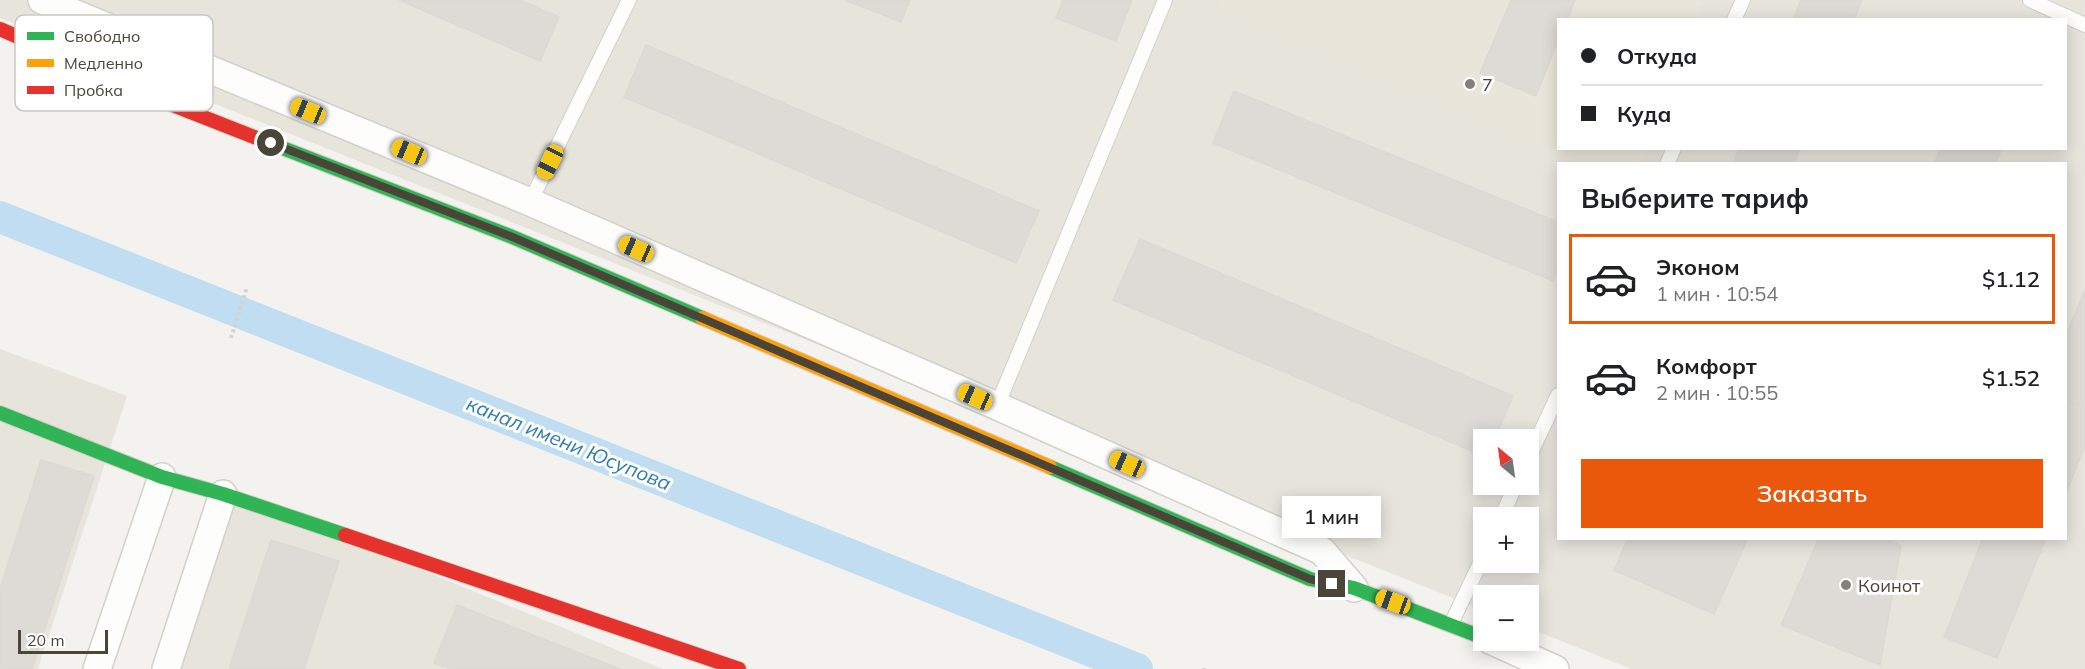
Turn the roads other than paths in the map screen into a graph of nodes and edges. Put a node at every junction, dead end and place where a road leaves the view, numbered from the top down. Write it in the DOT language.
graph roads {
  1 [pos="42,0"];
  2 [pos="629,0"];
  3 [pos="1165,0"];
  4 [pos="1743,0"];
  5 [pos="2030,0"];
  6 [pos="78,15"];
  7 [pos="1735,18"];
  8 [pos="2085,25"];
  9 [pos="0,29"];
  10 [pos="15,36"];
  11 [pos="213,71"];
  12 [pos="188,111"];
  13 [pos="349,127"];
  14 [pos="332,166"];
  15 [pos="530,202"];
  16 [pos="1557,396"];
  17 [pos="997,406"];
  18 [pos="0,413"];
  19 [pos="1539,435"];
  20 [pos="162,477"];
  21 [pos="223,494"];
  22 [pos="1475,573"];
  23 [pos="1354,588"];
  24 [pos="1451,624"];
  25 [pos="1473,633"];
  26 [pos="1515,651"];
  27 [pos="97,669"];
  28 [pos="166,669"];
  29 [pos="739,669"];
  30 [pos="1555,669"];
  1 -- 6 [label="street"];
  2 -- 15 [label="lane"];
  3 -- 17 [label="lane"];
  4 -- 7 [label="lane"];
  5 -- 8 [label="lane"];
  9 -- 10 [label="street"];
  11 -- 13 [label="street"];
  12 -- 14 [label="street"];
  13 -- 14 [label="street"];
  13 -- 15 [label="street"];
  14 -- 23 [label="street"];
  15 -- 17 [label="street"];
  16 -- 19 [label="lane"];
  17 -- 23 [label="street"];
  18 -- 20 [label="street"];
  20 -- 21 [label="street"];
  20 -- 27 [label="street"];
  21 -- 28 [label="street"];
  21 -- 29 [label="street"];
  22 -- 24 [label="lane"];
  23 -- 24 [label="street"];
  24 -- 25 [label="street"];
  26 -- 30 [label="street"];
}
